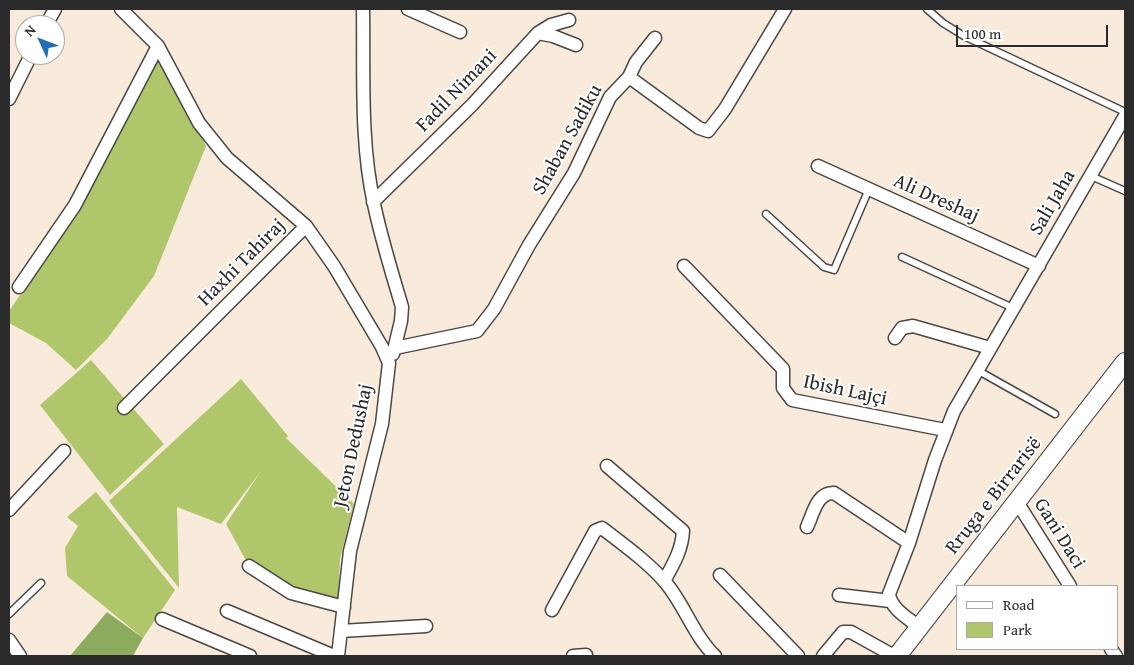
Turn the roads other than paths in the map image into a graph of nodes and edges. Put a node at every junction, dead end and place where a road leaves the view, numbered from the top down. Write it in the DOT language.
graph roads {
  1 [pos="121,9"];
  2 [pos="363,9"];
  3 [pos="408,9"];
  4 [pos="785,9"];
  5 [pos="927,9"];
  6 [pos="569,20"];
  7 [pos="460,32"];
  8 [pos="538,33"];
  9 [pos="656,38"];
  10 [pos="576,45"];
  11 [pos="158,46"];
  12 [pos="26,65"];
  13 [pos="629,77"];
  14 [pos="9,99"];
  15 [pos="1125,112"];
  16 [pos="1125,116"];
  17 [pos="818,166"];
  18 [pos="1091,176"];
  19 [pos="869,190"];
  20 [pos="1125,192"];
  21 [pos="373,202"];
  22 [pos="766,214"];
  23 [pos="306,226"];
  24 [pos="902,257"];
  25 [pos="684,266"];
  26 [pos="1039,266"];
  27 [pos="19,287"];
  28 [pos="1013,308"];
  29 [pos="895,338"];
  30 [pos="395,348"];
  31 [pos="990,348"];
  32 [pos="1125,362"];
  33 [pos="389,363"];
  34 [pos="977,370"];
  35 [pos="124,408"];
  36 [pos="1055,414"];
  37 [pos="945,430"];
  38 [pos="64,451"];
  39 [pos="607,466"];
  40 [pos="1017,502"];
  41 [pos="9,510"];
  42 [pos="807,528"];
  43 [pos="910,543"];
  44 [pos="249,566"];
  45 [pos="720,575"];
  46 [pos="664,581"];
  47 [pos="41,583"];
  48 [pos="1069,585"];
  49 [pos="840,595"];
  50 [pos="890,602"];
  51 [pos="344,607"];
  52 [pos="552,610"];
  53 [pos="226,611"];
  54 [pos="9,614"];
  55 [pos="162,619"];
  56 [pos="426,626"];
  57 [pos="919,628"];
  58 [pos="341,631"];
  59 [pos="9,640"];
  60 [pos="20,656"];
  61 [pos="250,656"];
  62 [pos="336,656"];
  63 [pos="716,656"];
  64 [pos="798,656"];
  65 [pos="823,656"];
  66 [pos="896,656"];
  1 -- 11 [label="street, Haxhi Tahiraj"];
  2 -- 21 [label="street"];
  3 -- 7 [label="street"];
  4 -- 13 [label="street, Shaban Sadiku"];
  5 -- 15 [label="lane"];
  6 -- 8 [label="street"];
  8 -- 10 [label="street"];
  8 -- 21 [label="street, Fadil Nimani"];
  9 -- 13 [label="street"];
  11 -- 23 [label="street, Haxhi Tahiraj"];
  11 -- 27 [label="street"];
  12 -- 14 [label="street"];
  13 -- 30 [label="street, Shaban Sadiku"];
  16 -- 18 [label="street, Sali Jaha"];
  17 -- 19 [label="street, Ali Dreshaj"];
  18 -- 20 [label="lane"];
  18 -- 26 [label="street, Sali Jaha"];
  19 -- 22 [label="lane"];
  19 -- 26 [label="street, Ali Dreshaj"];
  21 -- 30 [label="street"];
  23 -- 33 [label="street, Jeton Dedushaj"];
  23 -- 35 [label="street, Haxhi Tahiraj"];
  24 -- 28 [label="lane"];
  25 -- 37 [label="street, Ibish Lajçi"];
  26 -- 28 [label="street, Sali Jaha"];
  28 -- 31 [label="street, Sali Jaha"];
  29 -- 31 [label="street"];
  30 -- 33 [label="street"];
  31 -- 34 [label="street, Sali Jaha"];
  32 -- 40 [label="street, Rruga e Birrarisë"];
  33 -- 51 [label="street, Jeton Dedushaj"];
  34 -- 36 [label="lane"];
  34 -- 37 [label="street, Sali Jaha"];
  37 -- 43 [label="street, Sali Jaha"];
  38 -- 41 [label="street"];
  39 -- 46 [label="street"];
  40 -- 48 [label="street, Gani Daci"];
  40 -- 57 [label="street, Rruga e Birrarisë"];
  42 -- 43 [label="street"];
  43 -- 50 [label="street, Sali Jaha"];
  44 -- 51 [label="street"];
  45 -- 64 [label="street"];
  46 -- 52 [label="street"];
  46 -- 63 [label="street"];
  47 -- 54 [label="lane"];
  49 -- 50 [label="street"];
  50 -- 57 [label="street"];
  51 -- 58 [label="street, Jeton Dedushaj"];
  53 -- 62 [label="street, Jeton Dedushaj"];
  55 -- 61 [label="street"];
  56 -- 58 [label="street"];
  57 -- 66 [label="street, Rruga e Birrarisë"];
  58 -- 62 [label="street, Jeton Dedushaj"];
  59 -- 60 [label="street"];
  65 -- 66 [label="street"];
}
